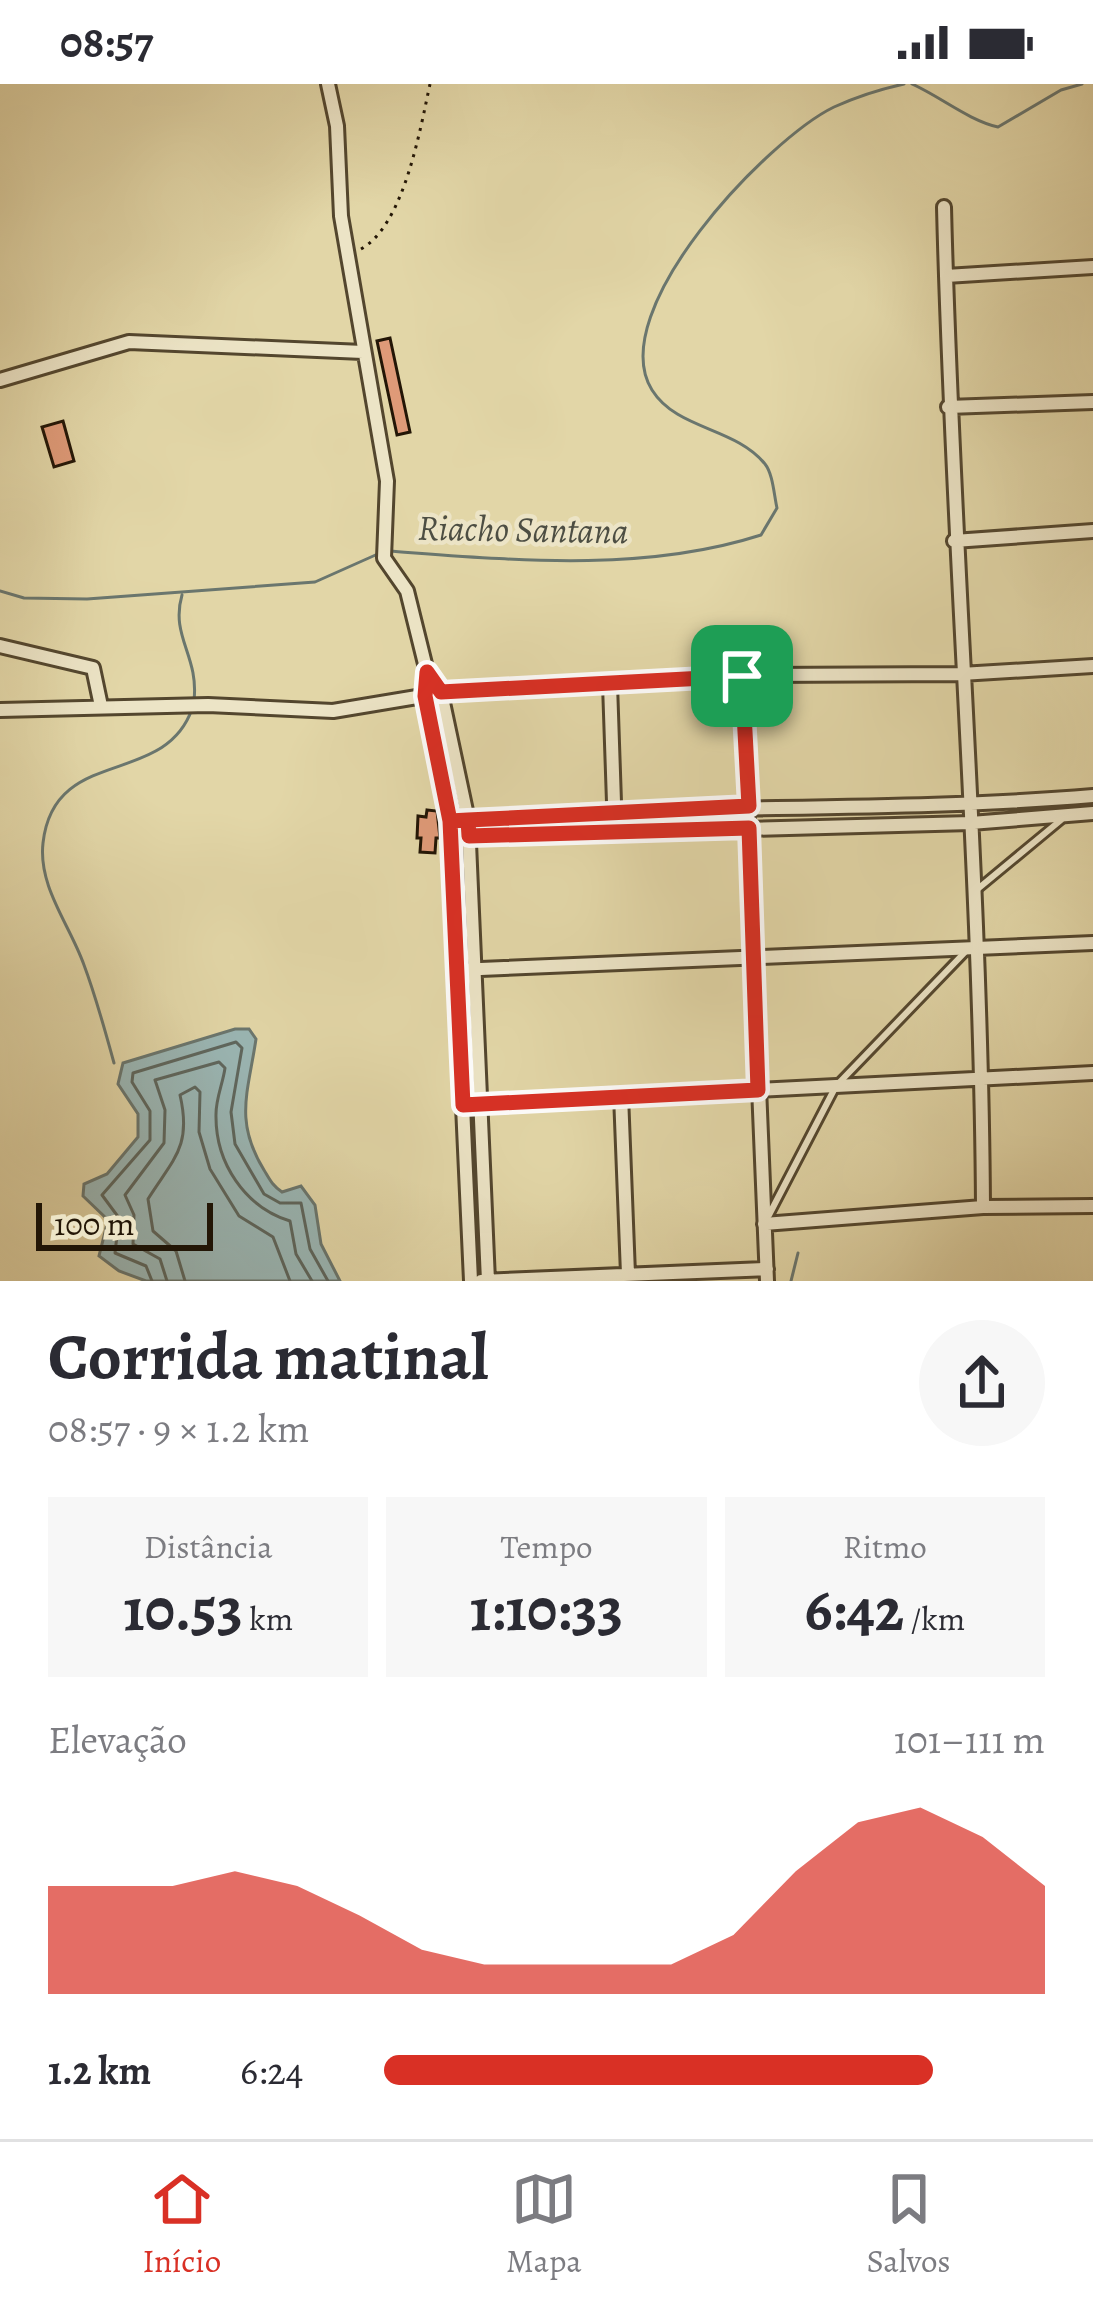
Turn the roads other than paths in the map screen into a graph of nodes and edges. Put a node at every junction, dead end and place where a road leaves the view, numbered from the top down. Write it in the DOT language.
graph roads {
  1 [pos="328,84"];
  2 [pos="944,207"];
  3 [pos="1093,267"];
  4 [pos="946,276"];
  5 [pos="363,352"];
  6 [pos="0,380"];
  7 [pos="1093,402"];
  8 [pos="948,407"];
  9 [pos="1093,530"];
  10 [pos="954,541"];
  11 [pos="0,646"];
  12 [pos="1093,666"];
  13 [pos="427,672"];
  14 [pos="961,674"];
  15 [pos="742,676"];
  16 [pos="610,684"];
  17 [pos="441,692"];
  18 [pos="425,696"];
  19 [pos="101,706"];
  20 [pos="0,710"];
  21 [pos="1093,796"];
  22 [pos="749,806"];
  23 [pos="971,806"];
  24 [pos="615,813"];
  25 [pos="1093,813"];
  26 [pos="1068,814"];
  27 [pos="468,820"];
  28 [pos="450,821"];
  29 [pos="971,823"];
  30 [pos="749,828"];
  31 [pos="615,832"];
  32 [pos="469,836"];
  33 [pos="451,837"];
  34 [pos="974,892"];
  35 [pos="1093,944"];
  36 [pos="973,948"];
  37 [pos="754,958"];
  38 [pos="458,970"];
  39 [pos="475,970"];
  40 [pos="1093,1073"];
  41 [pos="982,1076"];
  42 [pos="836,1086"];
  43 [pos="758,1090"];
  44 [pos="621,1095"];
  45 [pos="479,1103"];
  46 [pos="463,1105"];
  47 [pos="1093,1206"];
  48 [pos="983,1208"];
  49 [pos="764,1224"];
  50 [pos="628,1274"];
  51 [pos="767,1275"];
  52 [pos="471,1281"];
  53 [pos="484,1281"];
  1 -- 5 [label="street"];
  2 -- 4 [label="street"];
  3 -- 4 [label="street"];
  4 -- 8 [label="street"];
  5 -- 6 [label="street"];
  5 -- 13 [label="street"];
  7 -- 8 [label="street"];
  8 -- 10 [label="street"];
  9 -- 10 [label="street"];
  10 -- 14 [label="street"];
  11 -- 19 [label="street"];
  12 -- 14 [label="street"];
  13 -- 17 [label="street"];
  13 -- 18 [label="street"];
  14 -- 15 [label="street"];
  14 -- 23 [label="street"];
  15 -- 16 [label="street"];
  15 -- 22 [label="street"];
  16 -- 17 [label="street"];
  16 -- 24 [label="street"];
  17 -- 18 [label="street"];
  17 -- 27 [label="street"];
  18 -- 19 [label="street"];
  18 -- 28 [label="street"];
  19 -- 20 [label="street"];
  21 -- 23 [label="street"];
  22 -- 23 [label="street"];
  22 -- 24 [label="street"];
  22 -- 30 [label="street"];
  23 -- 29 [label="street"];
  24 -- 27 [label="street"];
  24 -- 31 [label="street"];
  25 -- 26 [label="street"];
  26 -- 29 [label="street"];
  26 -- 34 [label="lane"];
  27 -- 28 [label="street"];
  27 -- 32 [label="street"];
  28 -- 33 [label="street"];
  29 -- 30 [label="street"];
  29 -- 34 [label="street"];
  30 -- 31 [label="street"];
  30 -- 37 [label="street"];
  31 -- 32 [label="street"];
  32 -- 33 [label="street"];
  32 -- 39 [label="street"];
  33 -- 38 [label="street"];
  34 -- 36 [label="street"];
  35 -- 36 [label="street"];
  36 -- 37 [label="street"];
  36 -- 41 [label="street"];
  36 -- 42 [label="lane"];
  37 -- 39 [label="street"];
  37 -- 43 [label="street"];
  38 -- 39 [label="street"];
  38 -- 46 [label="street"];
  39 -- 45 [label="street"];
  40 -- 41 [label="street"];
  41 -- 42 [label="street"];
  41 -- 48 [label="street"];
  42 -- 43 [label="street"];
  42 -- 49 [label="lane"];
  43 -- 44 [label="street"];
  43 -- 49 [label="street"];
  44 -- 45 [label="street"];
  44 -- 50 [label="street"];
  45 -- 46 [label="street"];
  45 -- 53 [label="street"];
  46 -- 52 [label="street"];
  47 -- 48 [label="street"];
  48 -- 49 [label="street"];
  49 -- 51 [label="street"];
  50 -- 51 [label="street"];
  50 -- 53 [label="street"];
}
